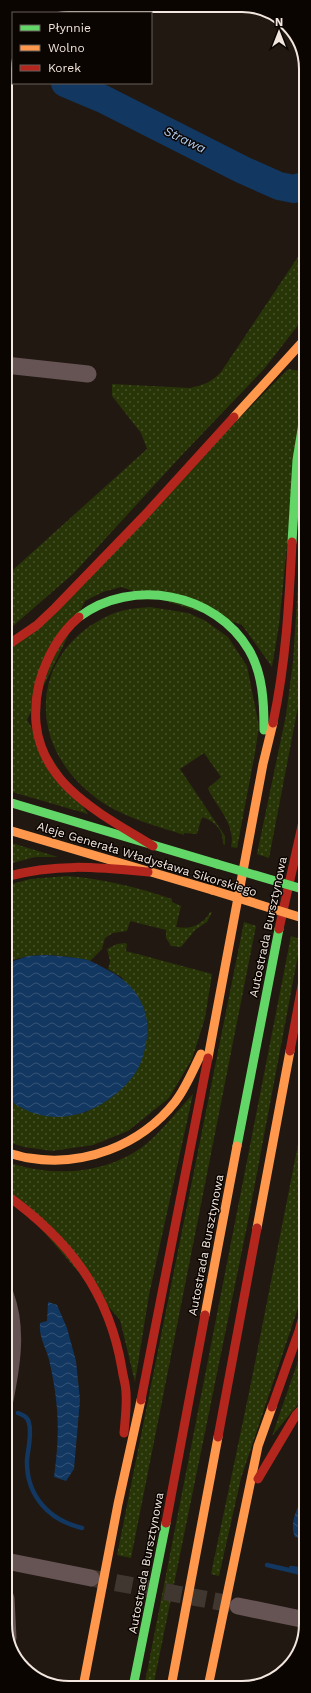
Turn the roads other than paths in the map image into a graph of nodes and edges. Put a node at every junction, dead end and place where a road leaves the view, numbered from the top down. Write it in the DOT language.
graph roads {
  1 [pos="299,346"];
  2 [pos="12,366"];
  3 [pos="88,374"];
  4 [pos="299,448"];
  5 [pos="12,641"];
  6 [pos="263,764"];
  7 [pos="12,803"];
  8 [pos="12,831"];
  9 [pos="299,839"];
  10 [pos="152,846"];
  11 [pos="148,872"];
  12 [pos="12,875"];
  13 [pos="299,888"];
  14 [pos="299,917"];
  15 [pos="220,991"];
  16 [pos="299,1002"];
  17 [pos="12,1154"];
  18 [pos="12,1199"];
  19 [pos="12,1322"];
  20 [pos="299,1331"];
  21 [pos="12,1356"];
  22 [pos="299,1412"];
  23 [pos="121,1488"];
  24 [pos="241,1521"];
  25 [pos="12,1562"];
  26 [pos="91,1578"];
  27 [pos="238,1606"];
  28 [pos="299,1619"];
  29 [pos="84,1681"];
  30 [pos="135,1681"];
  31 [pos="173,1681"];
  32 [pos="209,1681"];
  1 -- 5 [label="main road"];
  2 -- 3 [label="street"];
  4 -- 6 [label="main road"];
  6 -- 10 [label="main road"];
  6 -- 15 [label="main road"];
  7 -- 10 [label="main road, Aleje Generała Władysława Sikorskiego"];
  8 -- 11 [label="main road, Aleje Generała Władysława Sikorskiego"];
  9 -- 30 [label="main road, Autostrada Bursztynowa"];
  10 -- 13 [label="main road, Aleje Generała Władysława Sikorskiego, bridge"];
  11 -- 12 [label="main road"];
  11 -- 14 [label="main road, Aleje Generała Władysława Sikorskiego, bridge"];
  15 -- 17 [label="main road"];
  15 -- 23 [label="main road"];
  16 -- 31 [label="main road"];
  18 -- 23 [label="main road"];
  19 -- 21 [label="street"];
  20 -- 24 [label="main road"];
  22 -- 24 [label="main road"];
  23 -- 29 [label="main road"];
  24 -- 32 [label="main road"];
  25 -- 26 [label="street"];
  27 -- 28 [label="street"];
}
